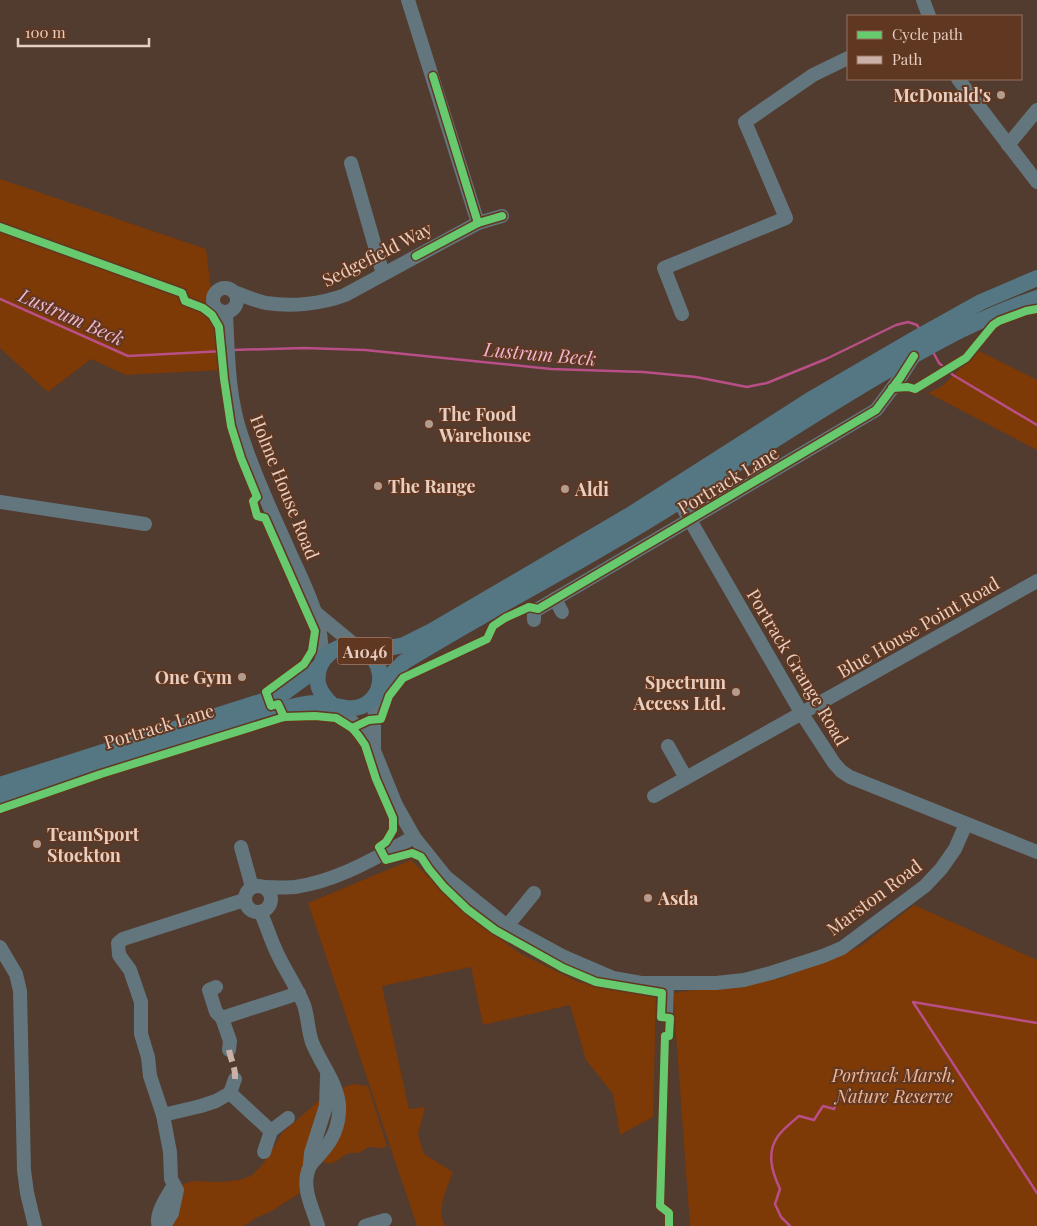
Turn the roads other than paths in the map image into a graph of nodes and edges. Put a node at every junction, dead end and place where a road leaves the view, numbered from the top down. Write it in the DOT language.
graph roads {
  1 [pos="408,0"];
  2 [pos="923,0"];
  3 [pos="929,15"];
  4 [pos="847,58"];
  5 [pos="959,80"];
  6 [pos="1037,110"];
  7 [pos="1008,145"];
  8 [pos="350,163"];
  9 [pos="1037,182"];
  10 [pos="502,216"];
  11 [pos="478,223"];
  12 [pos="384,274"];
  13 [pos="1037,278"];
  14 [pos="236,293"];
  15 [pos="1037,298"];
  16 [pos="266,302"];
  17 [pos="230,311"];
  18 [pos="682,314"];
  19 [pos="940,332"];
  20 [pos="915,349"];
  21 [pos="679,501"];
  22 [pos="0,502"];
  23 [pos="690,520"];
  24 [pos="145,524"];
  25 [pos="1037,581"];
  26 [pos="555,599"];
  27 [pos="316,612"];
  28 [pos="562,612"];
  29 [pos="534,620"];
  30 [pos="360,648"];
  31 [pos="320,664"];
  32 [pos="378,690"];
  33 [pos="335,706"];
  34 [pos="802,714"];
  35 [pos="668,746"];
  36 [pos="374,753"];
  37 [pos="686,778"];
  38 [pos="0,785"];
  39 [pos="654,796"];
  40 [pos="0,801"];
  41 [pos="966,824"];
  42 [pos="414,837"];
  43 [pos="240,847"];
  44 [pos="1037,852"];
  45 [pos="258,887"];
  46 [pos="295,887"];
  47 [pos="534,893"];
  48 [pos="244,900"];
  49 [pos="271,902"];
  50 [pos="261,913"];
  51 [pos="507,926"];
  52 [pos="0,947"];
  53 [pos="667,984"];
  54 [pos="216,987"];
  55 [pos="299,992"];
  56 [pos="666,1016"];
  57 [pos="222,1018"];
  58 [pos="229,1050"];
  59 [pos="235,1079"];
  60 [pos="230,1093"];
  61 [pos="163,1115"];
  62 [pos="288,1118"];
  63 [pos="271,1131"];
  64 [pos="264,1152"];
  65 [pos="175,1185"];
  66 [pos="385,1220"];
  67 [pos="368,1225"];
  68 [pos="35,1226"];
  69 [pos="159,1226"];
  70 [pos="164,1226"];
  71 [pos="318,1226"];
  1 -- 11 [label="street"];
  2 -- 3 [label="street"];
  4 -- 18 [label="street"];
  5 -- 7 [label="street"];
  6 -- 7 [label="street"];
  7 -- 9 [label="street"];
  8 -- 12 [label="street"];
  10 -- 11 [label="street, Sedgefield Way"];
  11 -- 12 [label="street, Sedgefield Way"];
  12 -- 16 [label="street, Sedgefield Way"];
  13 -- 19 [label="main road, Portrack Lane / A1046"];
  14 -- 16 [label="street, Sedgefield Way"];
  14 -- 17 [label="street"];
  14 -- 17 [label="street"];
  15 -- 19 [label="main road, Portrack Lane / A1046"];
  16 -- 17 [label="street"];
  17 -- 27 [label="street, Holme House Road"];
  19 -- 20 [label="main road, Portrack Lane / A1046"];
  20 -- 21 [label="main road, Portrack Lane / A1046"];
  20 -- 23 [label="street, Portrack Lane"];
  20 -- 30 [label="main road, Portrack Lane / A1046"];
  21 -- 23 [label="street, Portrack Grange Road"];
  21 -- 32 [label="main road, Portrack Lane / A1046"];
  22 -- 24 [label="street"];
  23 -- 26 [label="street, Portrack Lane"];
  23 -- 34 [label="street, Portrack Grange Road"];
  25 -- 34 [label="street, Blue House Point Road"];
  26 -- 28 [label="street"];
  26 -- 29 [label="street, Portrack Lane"];
  27 -- 30 [label="street, Holme House Road"];
  27 -- 31 [label="street, Holme House Road"];
  30 -- 31 [label="main road, Portrack Lane / A1046"];
  30 -- 32 [label="main road, A1046"];
  31 -- 33 [label="main road, A1046"];
  31 -- 38 [label="main road, Portrack Lane / A1046"];
  32 -- 33 [label="main road, Portrack Lane / A1046"];
  32 -- 36 [label="street, Marston Road"];
  33 -- 36 [label="street, Marston Road"];
  33 -- 40 [label="main road, Portrack Lane / A1046"];
  34 -- 37 [label="street, Blue House Point Road"];
  34 -- 41 [label="street, Portrack Grange Road"];
  35 -- 37 [label="street"];
  36 -- 42 [label="street, Marston Road"];
  37 -- 39 [label="street, Blue House Point Road"];
  41 -- 44 [label="street, Portrack Grange Road"];
  41 -- 53 [label="street, Marston Road"];
  42 -- 46 [label="street"];
  42 -- 51 [label="street, Marston Road"];
  43 -- 45 [label="street"];
  45 -- 46 [label="street"];
  45 -- 48 [label="street"];
  45 -- 49 [label="street"];
  46 -- 49 [label="street"];
  47 -- 51 [label="street"];
  48 -- 50 [label="street"];
  48 -- 61 [label="street"];
  49 -- 50 [label="street"];
  50 -- 55 [label="street"];
  51 -- 53 [label="street, Marston Road"];
  52 -- 68 [label="street"];
  53 -- 56 [label="street"];
  54 -- 57 [label="street"];
  55 -- 57 [label="street"];
  55 -- 71 [label="street"];
  57 -- 58 [label="street"];
  59 -- 60 [label="street"];
  60 -- 61 [label="street"];
  60 -- 63 [label="street"];
  61 -- 65 [label="street"];
  62 -- 63 [label="street"];
  63 -- 64 [label="street"];
  65 -- 69 [label="street"];
  65 -- 70 [label="street"];
  66 -- 67 [label="street"];
}
